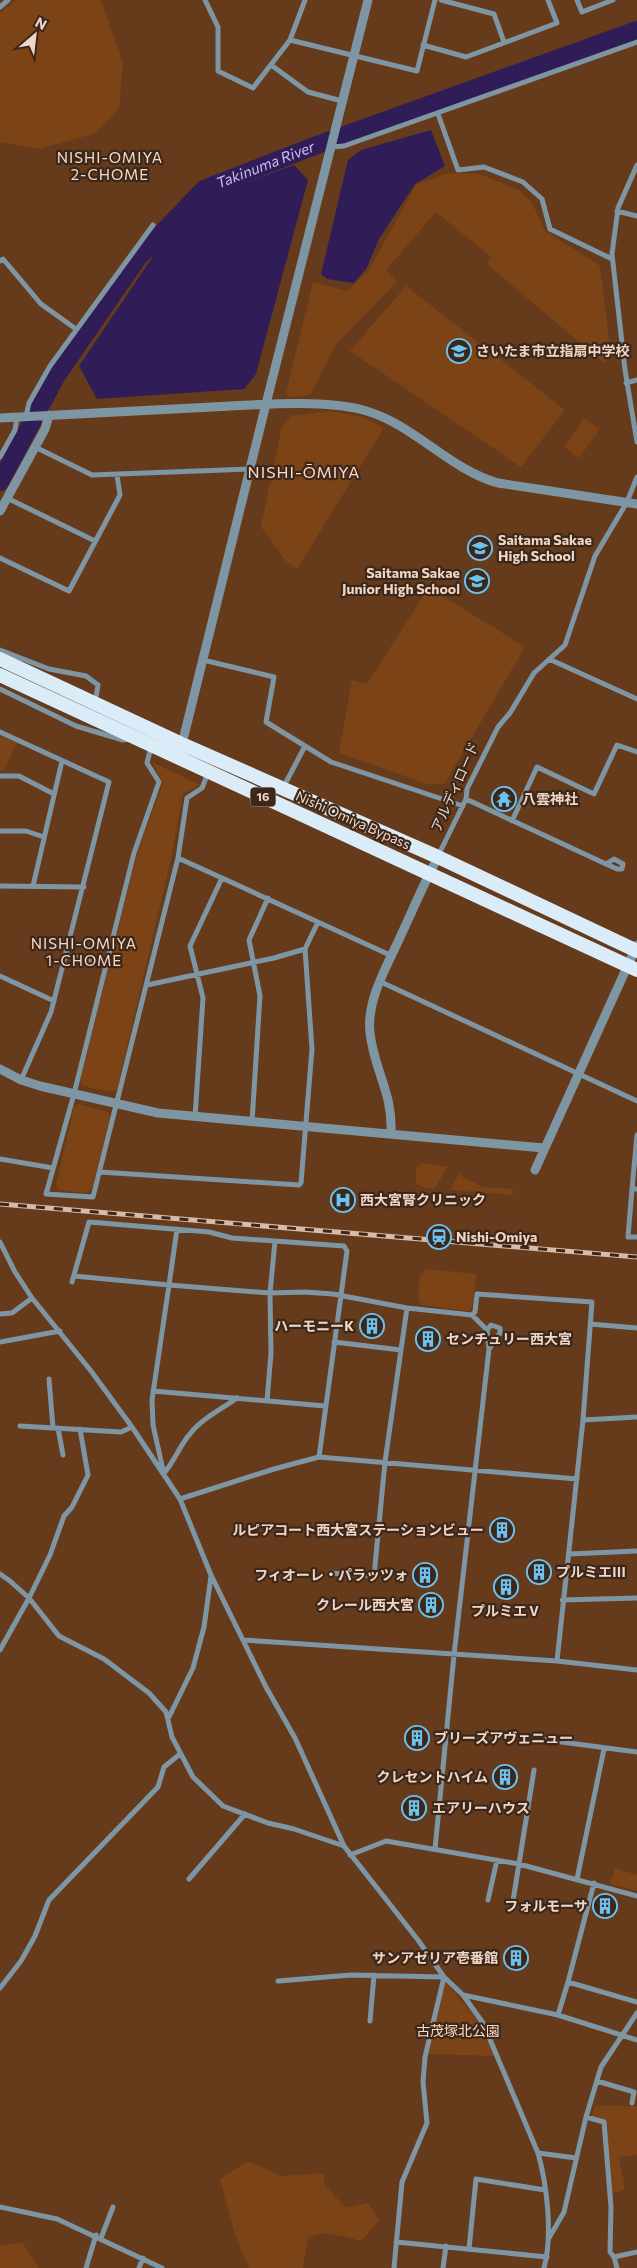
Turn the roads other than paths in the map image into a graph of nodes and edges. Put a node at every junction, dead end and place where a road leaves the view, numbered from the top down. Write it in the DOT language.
graph roads {
  1 [pos="8,0"];
  2 [pos="205,0"];
  3 [pos="305,0"];
  4 [pos="368,0"];
  5 [pos="435,0"];
  6 [pos="441,0"];
  7 [pos="548,0"];
  8 [pos="577,0"];
  9 [pos="613,0"];
  10 [pos="0,7"];
  11 [pos="290,40"];
  12 [pos="504,42"];
  13 [pos="637,42"];
  14 [pos="423,46"];
  15 [pos="354,55"];
  16 [pos="272,65"];
  17 [pos="342,101"];
  18 [pos="438,114"];
  19 [pos="331,145"];
  20 [pos="637,165"];
  21 [pos="617,210"];
  22 [pos="637,216"];
  23 [pos="153,225"];
  24 [pos="612,259"];
  25 [pos="0,261"];
  26 [pos="76,329"];
  27 [pos="637,380"];
  28 [pos="626,382"];
  29 [pos="266,404"];
  30 [pos="47,415"];
  31 [pos="24,417"];
  32 [pos="0,418"];
  33 [pos="637,442"];
  34 [pos="35,447"];
  35 [pos="0,457"];
  36 [pos="250,469"];
  37 [pos="118,475"];
  38 [pos="637,477"];
  39 [pos="7,498"];
  40 [pos="627,502"];
  41 [pos="637,504"];
  42 [pos="0,511"];
  43 [pos="96,541"];
  44 [pos="0,558"];
  45 [pos="0,650"];
  46 [pos="0,659"];
  47 [pos="549,659"];
  48 [pos="203,660"];
  49 [pos="0,675"];
  50 [pos="0,689"];
  51 [pos="637,699"];
  52 [pos="95,704"];
  53 [pos="0,732"];
  54 [pos="134,738"];
  55 [pos="182,744"];
  56 [pos="151,746"];
  57 [pos="305,746"];
  58 [pos="637,752"];
  59 [pos="62,761"];
  60 [pos="208,773"];
  61 [pos="0,776"];
  62 [pos="283,788"];
  63 [pos="54,794"];
  64 [pos="466,800"];
  65 [pos="463,806"];
  66 [pos="512,821"];
  67 [pos="0,831"];
  68 [pos="44,837"];
  69 [pos="438,857"];
  70 [pos="178,858"];
  71 [pos="606,864"];
  72 [pos="430,872"];
  73 [pos="222,878"];
  74 [pos="0,886"];
  75 [pos="33,886"];
  76 [pos="84,887"];
  77 [pos="268,898"];
  78 [pos="318,922"];
  79 [pos="304,948"];
  80 [pos="636,949"];
  81 [pos="66,954"];
  82 [pos="392,956"];
  83 [pos="254,962"];
  84 [pos="106,965"];
  85 [pos="632,968"];
  86 [pos="197,974"];
  87 [pos="0,976"];
  88 [pos="381,982"];
  89 [pos="147,985"];
  90 [pos="54,1001"];
  91 [pos="0,1069"];
  92 [pos="578,1073"];
  93 [pos="21,1080"];
  94 [pos="74,1094"];
  95 [pos="637,1101"];
  96 [pos="117,1104"];
  97 [pos="194,1118"];
  98 [pos="252,1123"];
  99 [pos="306,1127"];
  100 [pos="391,1133"];
  101 [pos="637,1135"];
  102 [pos="544,1148"];
  103 [pos="0,1159"];
  104 [pos="52,1168"];
  105 [pos="534,1170"];
  106 [pos="100,1172"];
  107 [pos="634,1189"];
  108 [pos="177,1229"];
  109 [pos="637,1238"];
  110 [pos="275,1241"];
  111 [pos="0,1242"];
  112 [pos="74,1276"];
  113 [pos="72,1282"];
  114 [pos="169,1285"];
  115 [pos="270,1293"];
  116 [pos="342,1295"];
  117 [pos="32,1298"];
  118 [pos="407,1308"];
  119 [pos="0,1314"];
  120 [pos="472,1315"];
  121 [pos="590,1324"];
  122 [pos="637,1328"];
  123 [pos="487,1330"];
  124 [pos="60,1331"];
  125 [pos="0,1342"];
  126 [pos="334,1342"];
  127 [pos="489,1349"];
  128 [pos="401,1350"];
  129 [pos="49,1379"];
  130 [pos="153,1391"];
  131 [pos="237,1398"];
  132 [pos="267,1401"];
  133 [pos="325,1406"];
  134 [pos="637,1417"];
  135 [pos="583,1420"];
  136 [pos="20,1426"];
  137 [pos="132,1426"];
  138 [pos="55,1428"];
  139 [pos="80,1429"];
  140 [pos="63,1455"];
  141 [pos="319,1457"];
  142 [pos="385,1462"];
  143 [pos="475,1469"];
  144 [pos="164,1473"];
  145 [pos="577,1478"];
  146 [pos="180,1499"];
  147 [pos="637,1551"];
  148 [pos="569,1554"];
  149 [pos="330,1573"];
  150 [pos="0,1574"];
  151 [pos="211,1575"];
  152 [pos="30,1598"];
  153 [pos="637,1598"];
  154 [pos="562,1600"];
  155 [pos="243,1640"];
  156 [pos="0,1650"];
  157 [pos="454,1655"];
  158 [pos="556,1662"];
  159 [pos="637,1670"];
  160 [pos="168,1719"];
  161 [pos="539,1739"];
  162 [pos="604,1749"];
  163 [pos="637,1752"];
  164 [pos="180,1754"];
  165 [pos="534,1770"];
  166 [pos="245,1814"];
  167 [pos="344,1846"];
  168 [pos="435,1849"];
  169 [pos="350,1854"];
  170 [pos="497,1860"];
  171 [pos="519,1864"];
  172 [pos="189,1878"];
  173 [pos="577,1879"];
  174 [pos="594,1883"];
  175 [pos="637,1896"];
  176 [pos="488,1900"];
  177 [pos="513,1901"];
  178 [pos="374,1975"];
  179 [pos="444,1977"];
  180 [pos="278,1981"];
  181 [pos="568,1982"];
  182 [pos="0,1988"];
  183 [pos="464,1995"];
  184 [pos="637,2002"];
  185 [pos="637,2013"];
  186 [pos="558,2015"];
  187 [pos="370,2021"];
  188 [pos="622,2034"];
  189 [pos="637,2040"];
  190 [pos="597,2081"];
  191 [pos="632,2103"];
  192 [pos="586,2117"];
  193 [pos="538,2152"];
  194 [pos="576,2158"];
  195 [pos="545,2190"];
  196 [pos="0,2207"];
  197 [pos="113,2207"];
  198 [pos="96,2235"];
  199 [pos="101,2238"];
  200 [pos="548,2238"];
  201 [pos="396,2242"];
  202 [pos="446,2246"];
  203 [pos="469,2249"];
  204 [pos="637,2252"];
  205 [pos="548,2256"];
  206 [pos="614,2257"];
  207 [pos="143,2258"];
  208 [pos="86,2268"];
  209 [pos="139,2268"];
  210 [pos="162,2268"];
  211 [pos="394,2268"];
  212 [pos="443,2268"];
  213 [pos="544,2268"];
  214 [pos="617,2268"];
  1 -- 10 [label="street"];
  2 -- 16 [label="street"];
  3 -- 11 [label="street"];
  4 -- 15 [label="street"];
  5 -- 14 [label="street"];
  6 -- 12 [label="street"];
  7 -- 12 [label="street"];
  8 -- 9 [label="street"];
  11 -- 15 [label="street"];
  11 -- 16 [label="street"];
  12 -- 14 [label="street"];
  13 -- 18 [label="street"];
  14 -- 15 [label="street"];
  15 -- 17 [label="street"];
  16 -- 17 [label="street"];
  17 -- 19 [label="street"];
  18 -- 19 [label="street"];
  18 -- 24 [label="street"];
  19 -- 29 [label="street"];
  20 -- 21 [label="street"];
  21 -- 22 [label="street"];
  21 -- 24 [label="street"];
  23 -- 26 [label="street"];
  24 -- 28 [label="street"];
  25 -- 26 [label="street"];
  26 -- 31 [label="street"];
  27 -- 28 [label="street"];
  28 -- 33 [label="street"];
  29 -- 30 [label="street"];
  29 -- 36 [label="street"];
  29 -- 40 [label="street"];
  30 -- 31 [label="street"];
  30 -- 34 [label="street"];
  31 -- 32 [label="street"];
  31 -- 35 [label="street"];
  34 -- 37 [label="street"];
  34 -- 39 [label="street"];
  36 -- 37 [label="street"];
  36 -- 48 [label="street"];
  37 -- 43 [label="street"];
  38 -- 40 [label="street, アルディロード"];
  39 -- 42 [label="street"];
  39 -- 43 [label="street"];
  40 -- 41 [label="street"];
  40 -- 47 [label="street, アルディロード"];
  43 -- 44 [label="street"];
  45 -- 52 [label="street"];
  46 -- 52 [label="highway, Nishi Omiya Bypass / 16"];
  47 -- 51 [label="street"];
  47 -- 64 [label="street, アルディロード"];
  48 -- 55 [label="street"];
  48 -- 57 [label="street"];
  49 -- 54 [label="highway, Nishi Omiya Bypass / 16"];
  50 -- 54 [label="street"];
  52 -- 55 [label="highway, Nishi Omiya Bypass / 16"];
  53 -- 59 [label="street"];
  54 -- 56 [label="highway, Nishi Omiya Bypass / 16"];
  55 -- 62 [label="highway, Nishi Omiya Bypass / 16"];
  56 -- 60 [label="highway, Nishi Omiya Bypass / 16"];
  56 -- 84 [label="street"];
  57 -- 62 [label="street"];
  57 -- 65 [label="street"];
  58 -- 66 [label="street"];
  59 -- 63 [label="street"];
  59 -- 76 [label="street"];
  60 -- 70 [label="street"];
  60 -- 72 [label="highway, Nishi Omiya Bypass / 16"];
  61 -- 63 [label="street"];
  62 -- 69 [label="highway, Nishi Omiya Bypass / 16"];
  63 -- 68 [label="street"];
  64 -- 65 [label="street, アルディロード"];
  64 -- 66 [label="street"];
  65 -- 69 [label="street, アルディロード"];
  66 -- 71 [label="street"];
  67 -- 68 [label="street"];
  68 -- 75 [label="street"];
  69 -- 72 [label="street, アルディロード"];
  69 -- 80 [label="highway, Nishi Omiya Bypass / 16"];
  70 -- 73 [label="street"];
  70 -- 89 [label="street"];
  72 -- 82 [label="street, アルディロード"];
  72 -- 85 [label="highway, Nishi Omiya Bypass / 16"];
  73 -- 77 [label="street"];
  73 -- 86 [label="street"];
  74 -- 75 [label="street"];
  75 -- 76 [label="street"];
  76 -- 81 [label="street"];
  77 -- 78 [label="street"];
  77 -- 83 [label="street"];
  78 -- 79 [label="street"];
  78 -- 82 [label="street"];
  79 -- 83 [label="street"];
  79 -- 99 [label="street"];
  80 -- 85 [label="street"];
  81 -- 84 [label="street"];
  81 -- 90 [label="street"];
  82 -- 88 [label="street, アルディロード"];
  83 -- 86 [label="street"];
  83 -- 98 [label="street"];
  84 -- 94 [label="street"];
  85 -- 92 [label="street"];
  86 -- 89 [label="street"];
  86 -- 97 [label="street"];
  87 -- 90 [label="street"];
  88 -- 92 [label="street"];
  88 -- 100 [label="street, アルディロード"];
  89 -- 96 [label="street"];
  90 -- 93 [label="street"];
  91 -- 93 [label="street"];
  92 -- 95 [label="street"];
  92 -- 102 [label="street"];
  93 -- 94 [label="street"];
  94 -- 96 [label="street"];
  94 -- 104 [label="street"];
  96 -- 97 [label="street"];
  96 -- 106 [label="street"];
  97 -- 98 [label="street"];
  98 -- 99 [label="street"];
  99 -- 100 [label="street"];
  99 -- 106 [label="street"];
  100 -- 102 [label="street"];
  101 -- 107 [label="street"];
  102 -- 105 [label="street"];
  103 -- 104 [label="street"];
  104 -- 106 [label="street"];
  107 -- 109 [label="street"];
  108 -- 110 [label="street"];
  108 -- 112 [label="street"];
  108 -- 114 [label="street"];
  110 -- 115 [label="street"];
  110 -- 116 [label="street"];
  111 -- 117 [label="street"];
  112 -- 113 [label="street"];
  112 -- 114 [label="street"];
  114 -- 115 [label="street"];
  114 -- 130 [label="street"];
  115 -- 116 [label="street"];
  115 -- 132 [label="street"];
  116 -- 118 [label="street"];
  116 -- 126 [label="street"];
  117 -- 119 [label="street"];
  117 -- 124 [label="street"];
  118 -- 120 [label="street"];
  118 -- 128 [label="street"];
  120 -- 121 [label="street"];
  120 -- 123 [label="street"];
  121 -- 122 [label="street"];
  121 -- 135 [label="street"];
  123 -- 127 [label="street"];
  123 -- 127 [label="street"];
  124 -- 125 [label="street"];
  124 -- 137 [label="street"];
  126 -- 128 [label="street"];
  126 -- 133 [label="street"];
  127 -- 143 [label="street"];
  128 -- 142 [label="street"];
  129 -- 138 [label="street"];
  130 -- 131 [label="street"];
  130 -- 144 [label="street"];
  131 -- 132 [label="street"];
  131 -- 144 [label="street"];
  132 -- 133 [label="street"];
  133 -- 141 [label="street"];
  134 -- 135 [label="street"];
  135 -- 145 [label="street"];
  136 -- 138 [label="street"];
  137 -- 139 [label="street"];
  137 -- 144 [label="street"];
  138 -- 139 [label="street"];
  138 -- 140 [label="street"];
  139 -- 152 [label="street"];
  141 -- 142 [label="street"];
  141 -- 146 [label="street"];
  142 -- 143 [label="street"];
  142 -- 149 [label="street"];
  143 -- 145 [label="street"];
  143 -- 157 [label="street"];
  144 -- 146 [label="street"];
  145 -- 148 [label="street"];
  146 -- 151 [label="street"];
  147 -- 148 [label="street"];
  148 -- 154 [label="street"];
  150 -- 152 [label="street"];
  151 -- 155 [label="street"];
  151 -- 160 [label="street"];
  152 -- 156 [label="street"];
  152 -- 160 [label="street"];
  153 -- 154 [label="street"];
  154 -- 158 [label="street"];
  155 -- 157 [label="street"];
  155 -- 167 [label="street"];
  157 -- 158 [label="street"];
  157 -- 168 [label="street"];
  158 -- 159 [label="street"];
  160 -- 164 [label="street"];
  161 -- 162 [label="street"];
  162 -- 163 [label="street"];
  162 -- 173 [label="street"];
  164 -- 166 [label="street"];
  164 -- 182 [label="street"];
  165 -- 171 [label="street"];
  166 -- 167 [label="street"];
  166 -- 172 [label="street"];
  167 -- 169 [label="street"];
  168 -- 169 [label="street"];
  168 -- 170 [label="street"];
  169 -- 179 [label="street"];
  170 -- 171 [label="street"];
  170 -- 176 [label="street"];
  171 -- 173 [label="street"];
  171 -- 177 [label="street"];
  173 -- 174 [label="street"];
  174 -- 175 [label="street"];
  174 -- 181 [label="street"];
  178 -- 179 [label="street"];
  178 -- 180 [label="street"];
  178 -- 187 [label="street"];
  179 -- 183 [label="street"];
  179 -- 201 [label="street"];
  181 -- 184 [label="street"];
  181 -- 186 [label="street"];
  183 -- 186 [label="street"];
  183 -- 193 [label="street"];
  185 -- 188 [label="street"];
  186 -- 188 [label="street"];
  188 -- 189 [label="street"];
  188 -- 190 [label="street"];
  190 -- 191 [label="street"];
  190 -- 192 [label="street"];
  192 -- 194 [label="street"];
  192 -- 206 [label="street"];
  193 -- 194 [label="street"];
  193 -- 195 [label="street"];
  194 -- 200 [label="street"];
  195 -- 200 [label="street"];
  195 -- 203 [label="street"];
  196 -- 198 [label="street"];
  197 -- 199 [label="street"];
  198 -- 199 [label="street"];
  198 -- 208 [label="street"];
  199 -- 207 [label="street"];
  200 -- 205 [label="street"];
  201 -- 202 [label="street"];
  201 -- 211 [label="street"];
  202 -- 203 [label="street"];
  202 -- 212 [label="street"];
  203 -- 205 [label="street"];
  204 -- 206 [label="street"];
  205 -- 213 [label="street"];
  206 -- 214 [label="street"];
  207 -- 209 [label="street"];
  207 -- 210 [label="street"];
}
